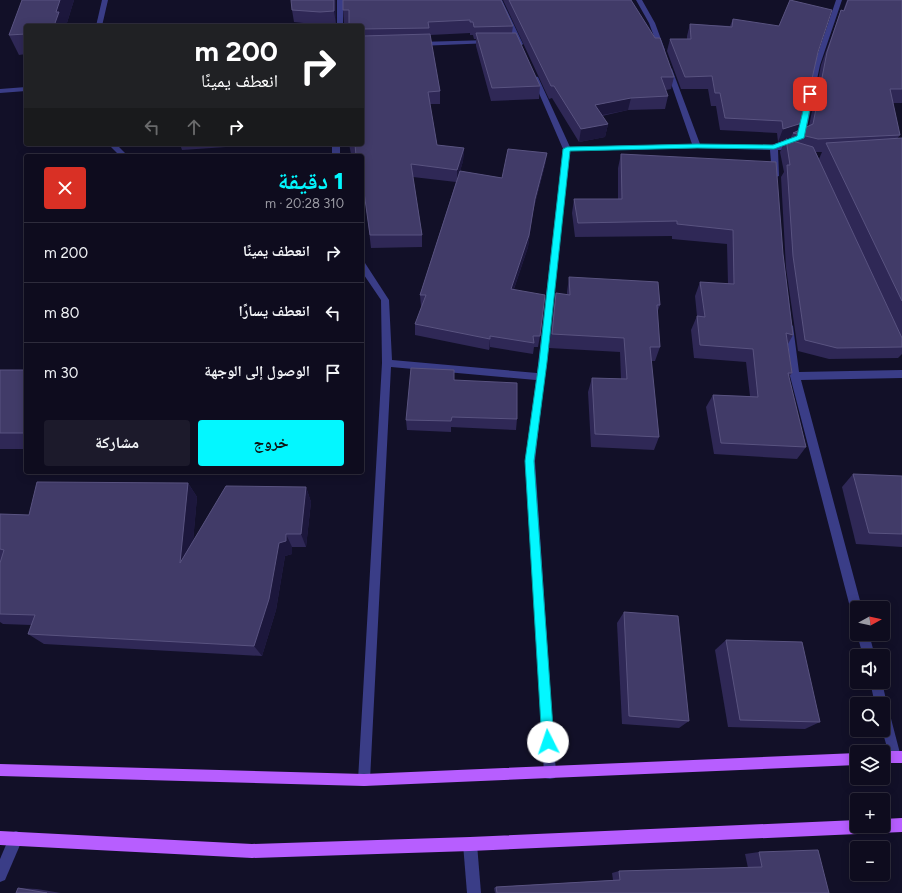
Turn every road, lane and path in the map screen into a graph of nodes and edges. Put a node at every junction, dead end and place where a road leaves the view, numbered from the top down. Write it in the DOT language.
graph roads {
  1 [pos="105,0"];
  2 [pos="340,0"];
  3 [pos="499,0"];
  4 [pos="639,0"];
  5 [pos="839,0"];
  6 [pos="99,24"];
  7 [pos="340,24"];
  8 [pos="495,42"];
  9 [pos="409,44"];
  10 [pos="525,55"];
  11 [pos="531,69"];
  12 [pos="24,89"];
  13 [pos="0,91"];
  14 [pos="114,146"];
  15 [pos="697,146"];
  16 [pos="774,147"];
  17 [pos="567,149"];
  18 [pos="789,151"];
  19 [pos="122,154"];
  20 [pos="776,185"];
  21 [pos="364,268"];
  22 [pos="787,314"];
  23 [pos="387,363"];
  24 [pos="902,374"];
  25 [pos="795,376"];
  26 [pos="541,377"];
  27 [pos="854,601"];
  28 [pos="889,737"];
  29 [pos="893,757"];
  30 [pos="850,759"];
  31 [pos="0,770"];
  32 [pos="550,773"];
  33 [pos="364,780"];
  34 [pos="902,825"];
  35 [pos="0,838"];
  36 [pos="16,838"];
  37 [pos="470,844"];
  38 [pos="0,875"];
  39 [pos="474,893"];
  1 -- 6 [label="street"];
  2 -- 7 [label="street"];
  3 -- 10 [label="street"];
  4 -- 15 [label="street"];
  5 -- 16 [label="street"];
  8 -- 9 [label="street"];
  11 -- 17 [label="street"];
  12 -- 13 [label="street"];
  14 -- 19 [label="street"];
  15 -- 16 [label="street"];
  15 -- 17 [label="street"];
  16 -- 18 [label="street"];
  16 -- 20 [label="street"];
  17 -- 26 [label="street"];
  21 -- 23 [label="street"];
  22 -- 25 [label="street"];
  23 -- 26 [label="street"];
  23 -- 33 [label="street"];
  24 -- 25 [label="street"];
  25 -- 27 [label="street"];
  26 -- 32 [label="street"];
  28 -- 29 [label="street"];
  30 -- 32 [label="main road"];
  31 -- 33 [label="main road"];
  32 -- 33 [label="main road"];
  34 -- 37 [label="main road"];
  35 -- 36 [label="main road"];
  36 -- 37 [label="main road"];
  36 -- 38 [label="street"];
  37 -- 39 [label="street"];
}
